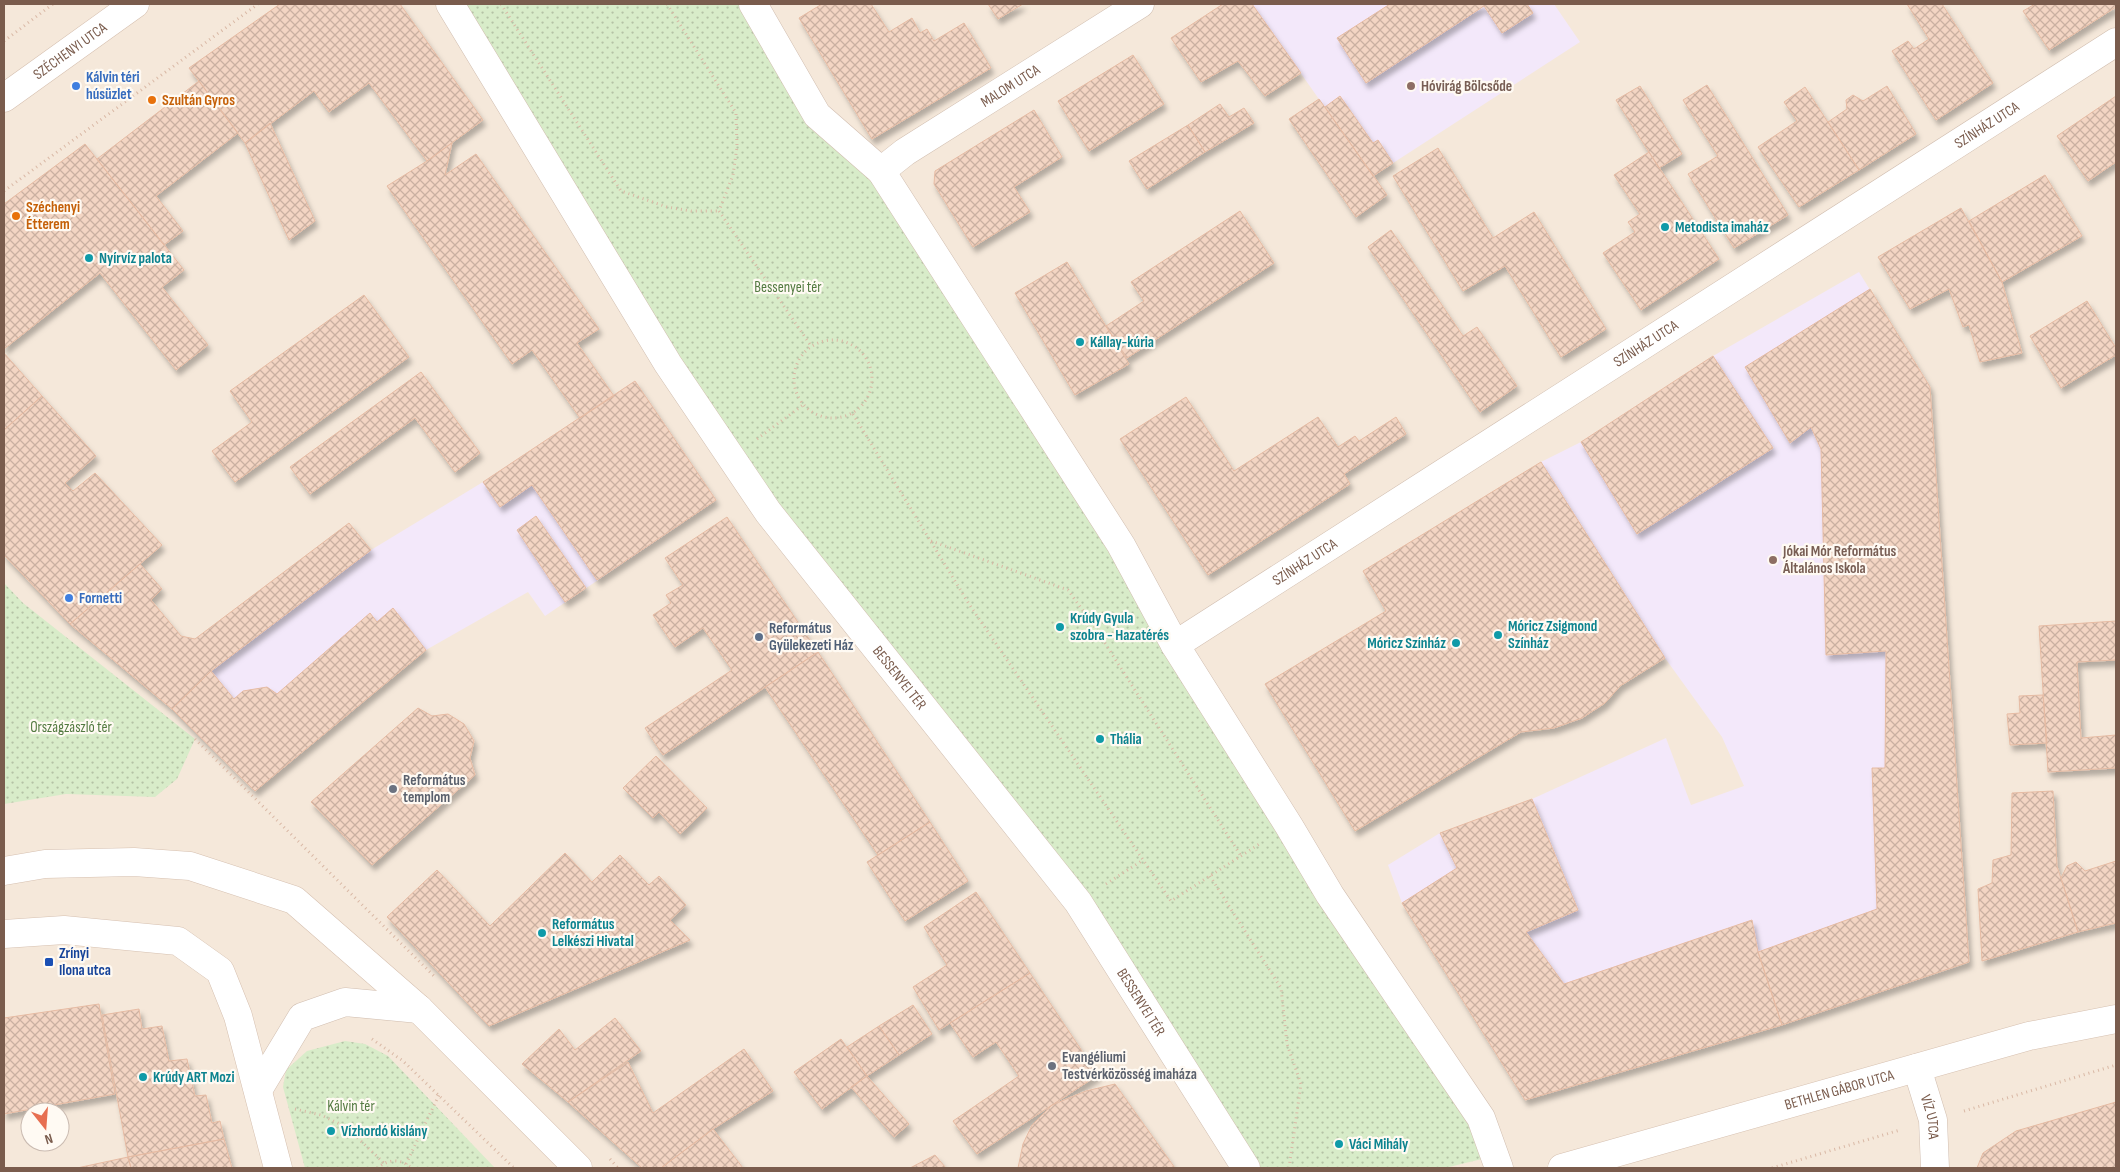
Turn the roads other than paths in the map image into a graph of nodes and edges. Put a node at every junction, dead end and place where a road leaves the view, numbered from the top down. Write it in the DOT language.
graph roads {
  1 [pos="135,4"];
  2 [pos="450,4"];
  3 [pos="752,4"];
  4 [pos="1140,4"];
  5 [pos="2116,42"];
  6 [pos="4,98"];
  7 [pos="881,171"];
  8 [pos="1175,644"];
  9 [pos="4,871"];
  10 [pos="4,934"];
  11 [pos="419,1009"];
  12 [pos="2116,1019"];
  13 [pos="1917,1068"];
  14 [pos="258,1090"];
  15 [pos="278,1168"];
  16 [pos="578,1168"];
  17 [pos="1246,1168"];
  18 [pos="1499,1168"];
  19 [pos="1562,1168"];
  20 [pos="1935,1168"];
  1 -- 6 [label="street, SZÉCHENYI UTCA"];
  2 -- 17 [label="street, BESSENYEI TÉR"];
  3 -- 7 [label="street"];
  4 -- 7 [label="street, MALOM UTCA"];
  5 -- 8 [label="street, SZÍNHÁZ UTCA"];
  7 -- 8 [label="street"];
  8 -- 18 [label="street"];
  9 -- 11 [label="street"];
  10 -- 14 [label="street"];
  11 -- 14 [label="street"];
  11 -- 16 [label="street"];
  12 -- 13 [label="street, BETHLEN GÁBOR UTCA"];
  13 -- 19 [label="street, BETHLEN GÁBOR UTCA"];
  13 -- 20 [label="street, VÍZ UTCA"];
  14 -- 15 [label="street"];
}
